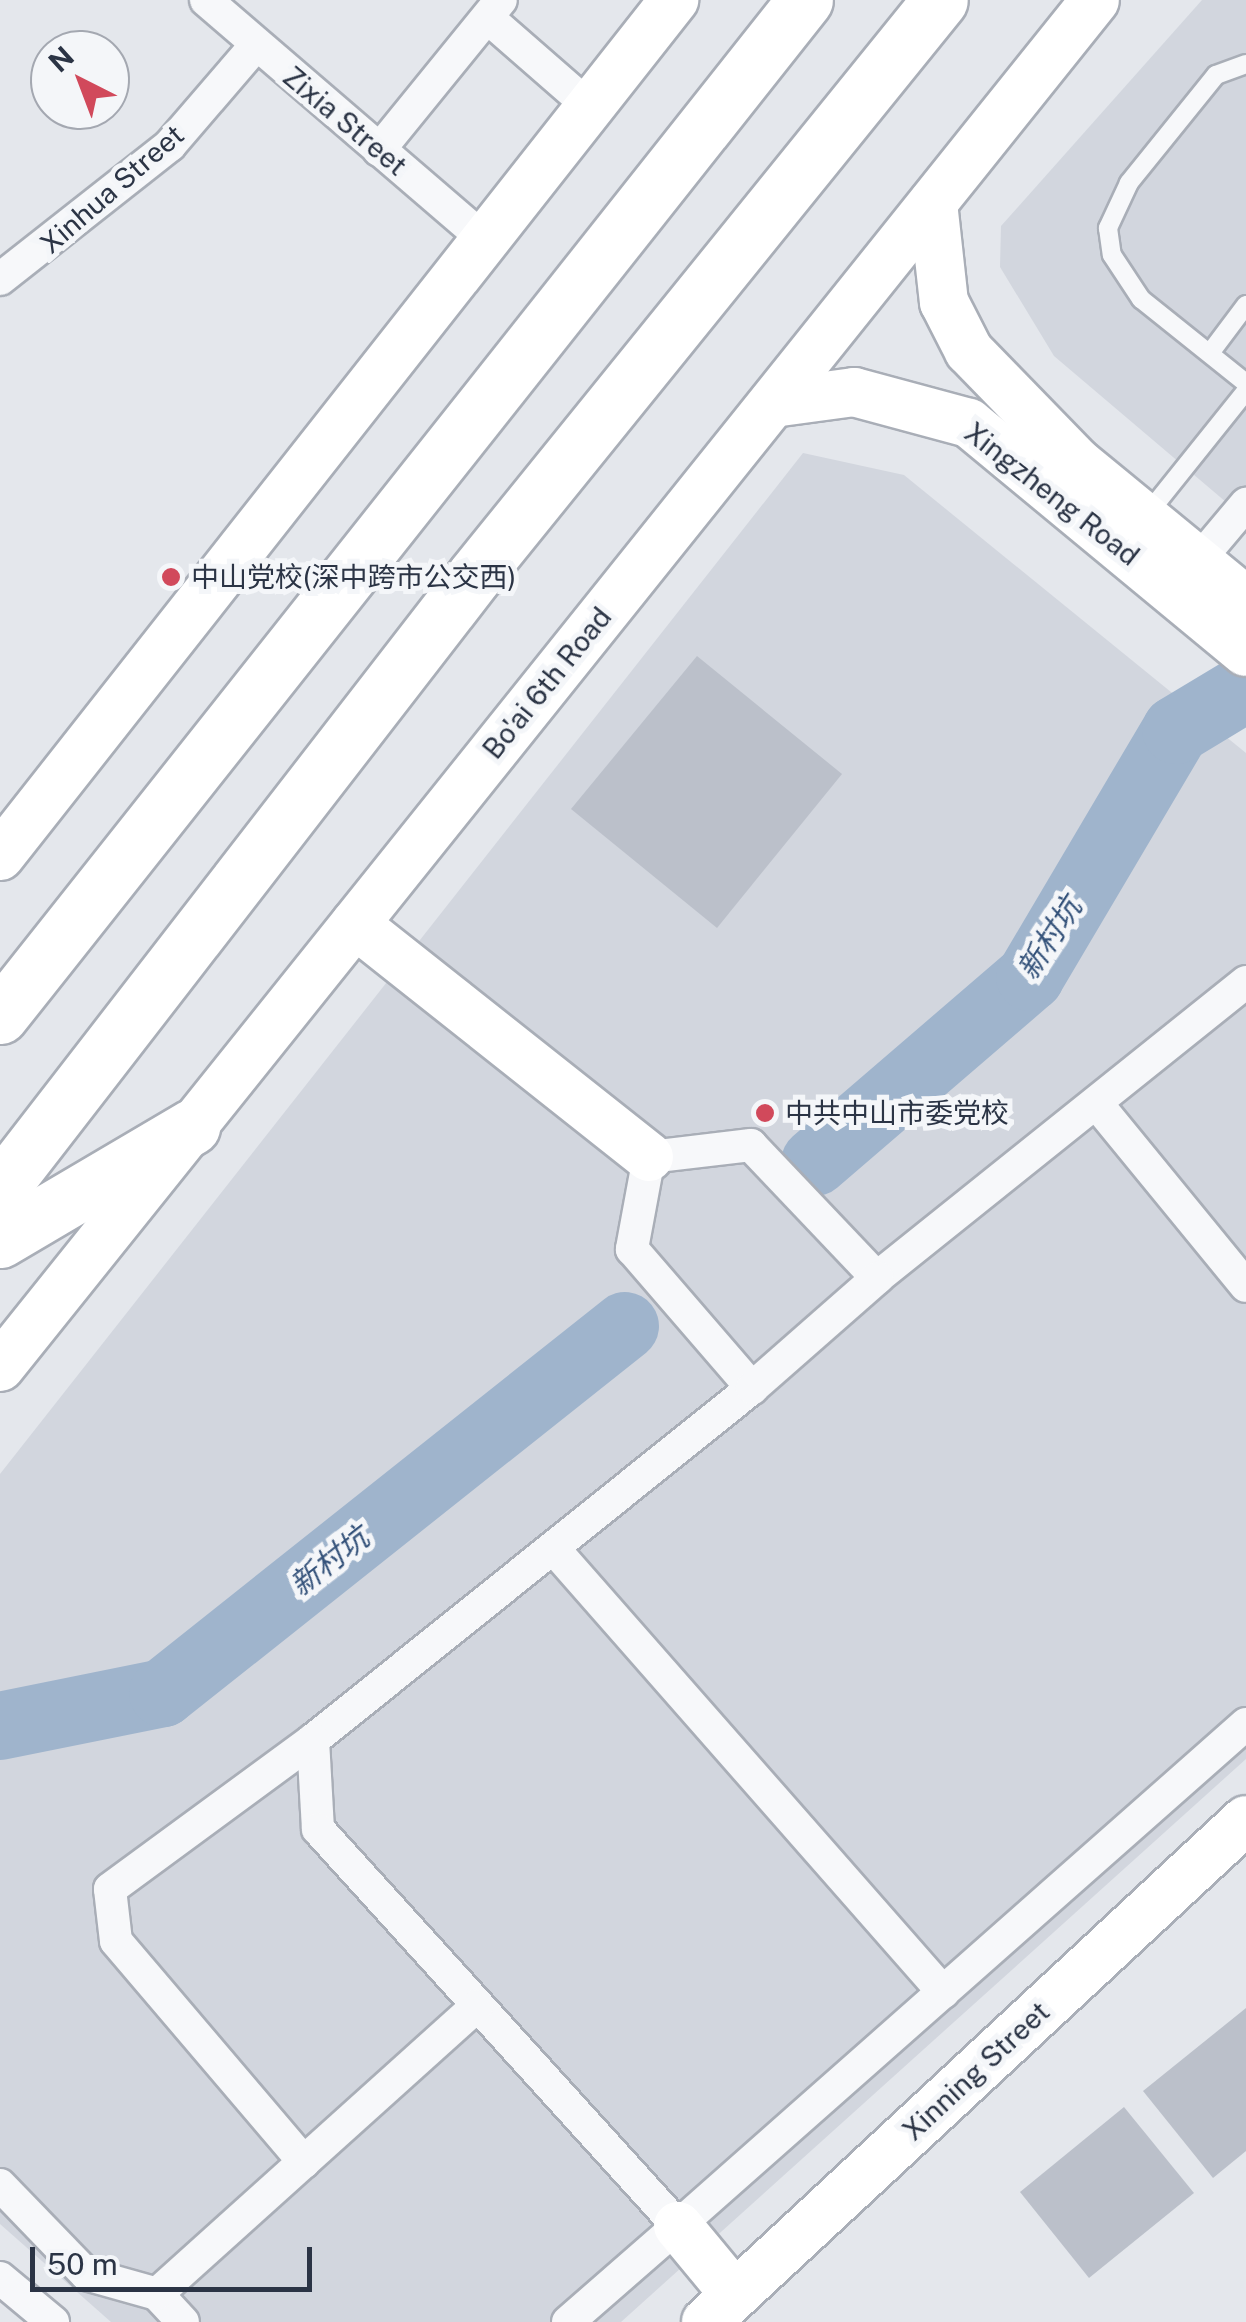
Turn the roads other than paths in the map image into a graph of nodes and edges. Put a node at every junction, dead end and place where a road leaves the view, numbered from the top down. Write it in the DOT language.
graph roads {
  1 [pos="206,0"];
  2 [pos="674,0"];
  3 [pos="805,0"];
  4 [pos="940,0"];
  5 [pos="1095,0"];
  6 [pos="494,9"];
  7 [pos="256,45"];
  8 [pos="1246,64"];
  9 [pos="590,107"];
  10 [pos="379,150"];
  11 [pos="932,204"];
  12 [pos="485,240"];
  13 [pos="0,279"];
  14 [pos="1246,305"];
  15 [pos="1210,352"];
  16 [pos="1246,383"];
  17 [pos="1246,391"];
  18 [pos="773,403"];
  19 [pos="1246,504"];
  20 [pos="1145,517"];
  21 [pos="1180,572"];
  22 [pos="1246,602"];
  23 [pos="1246,652"];
  24 [pos="0,856"];
  25 [pos="354,924"];
  26 [pos="1246,982"];
  27 [pos="0,1016"];
  28 [pos="1097,1104"];
  29 [pos="192,1127"];
  30 [pos="648,1157"];
  31 [pos="0,1189"];
  32 [pos="0,1240"];
  33 [pos="876,1278"];
  34 [pos="1246,1286"];
  35 [pos="0,1367"];
  36 [pos="752,1388"];
  37 [pos="554,1549"];
  38 [pos="1246,1724"];
  39 [pos="313,1740"];
  40 [pos="1246,1820"];
  41 [pos="1246,1864"];
  42 [pos="943,1992"];
  43 [pos="477,2006"];
  44 [pos="304,2162"];
  45 [pos="0,2185"];
  46 [pos="678,2226"];
  47 [pos="0,2278"];
  48 [pos="157,2294"];
  49 [pos="0,2299"];
  50 [pos="730,2313"];
  51 [pos="27,2322"];
  52 [pos="53,2322"];
  53 [pos="184,2322"];
  54 [pos="568,2322"];
  1 -- 7 [label="street, Zixia Street"];
  2 -- 9 [label="street"];
  3 -- 27 [label="highway"];
  4 -- 31 [label="highway"];
  5 -- 11 [label="street, Bo'ai 6th Road"];
  6 -- 9 [label="street"];
  6 -- 10 [label="street"];
  7 -- 10 [label="street, Zixia Street"];
  7 -- 13 [label="street, Xinhua Street"];
  8 -- 15 [label="lane"];
  9 -- 12 [label="street"];
  10 -- 12 [label="street, Zixia Street"];
  11 -- 18 [label="street, Bo'ai 6th Road"];
  11 -- 20 [label="street, Xingzheng Road"];
  12 -- 24 [label="street"];
  14 -- 15 [label="lane"];
  15 -- 16 [label="lane"];
  17 -- 20 [label="lane"];
  18 -- 21 [label="street, Xingzheng Road"];
  18 -- 25 [label="street, Bo'ai 6th Road"];
  19 -- 21 [label="street"];
  20 -- 21 [label="street, Xingzheng Road"];
  21 -- 22 [label="street, Xingzheng Road"];
  21 -- 23 [label="street, Xingzheng Road"];
  25 -- 29 [label="street, Bo'ai 6th Road"];
  25 -- 30 [label="street"];
  26 -- 28 [label="street"];
  28 -- 33 [label="street"];
  28 -- 34 [label="street"];
  29 -- 32 [label="highway"];
  29 -- 35 [label="street, Bo'ai 6th Road"];
  30 -- 33 [label="street"];
  30 -- 36 [label="street"];
  33 -- 36 [label="street"];
  36 -- 37 [label="street"];
  37 -- 39 [label="street"];
  37 -- 42 [label="street"];
  38 -- 42 [label="street"];
  39 -- 43 [label="street"];
  39 -- 44 [label="street"];
  40 -- 50 [label="street, Xinning Street"];
  41 -- 50 [label="street"];
  42 -- 46 [label="street"];
  43 -- 44 [label="street"];
  43 -- 46 [label="street"];
  44 -- 48 [label="street"];
  45 -- 48 [label="street"];
  46 -- 50 [label="street"];
  46 -- 54 [label="street"];
  47 -- 52 [label="street"];
  48 -- 53 [label="street"];
  49 -- 51 [label="street"];
}
